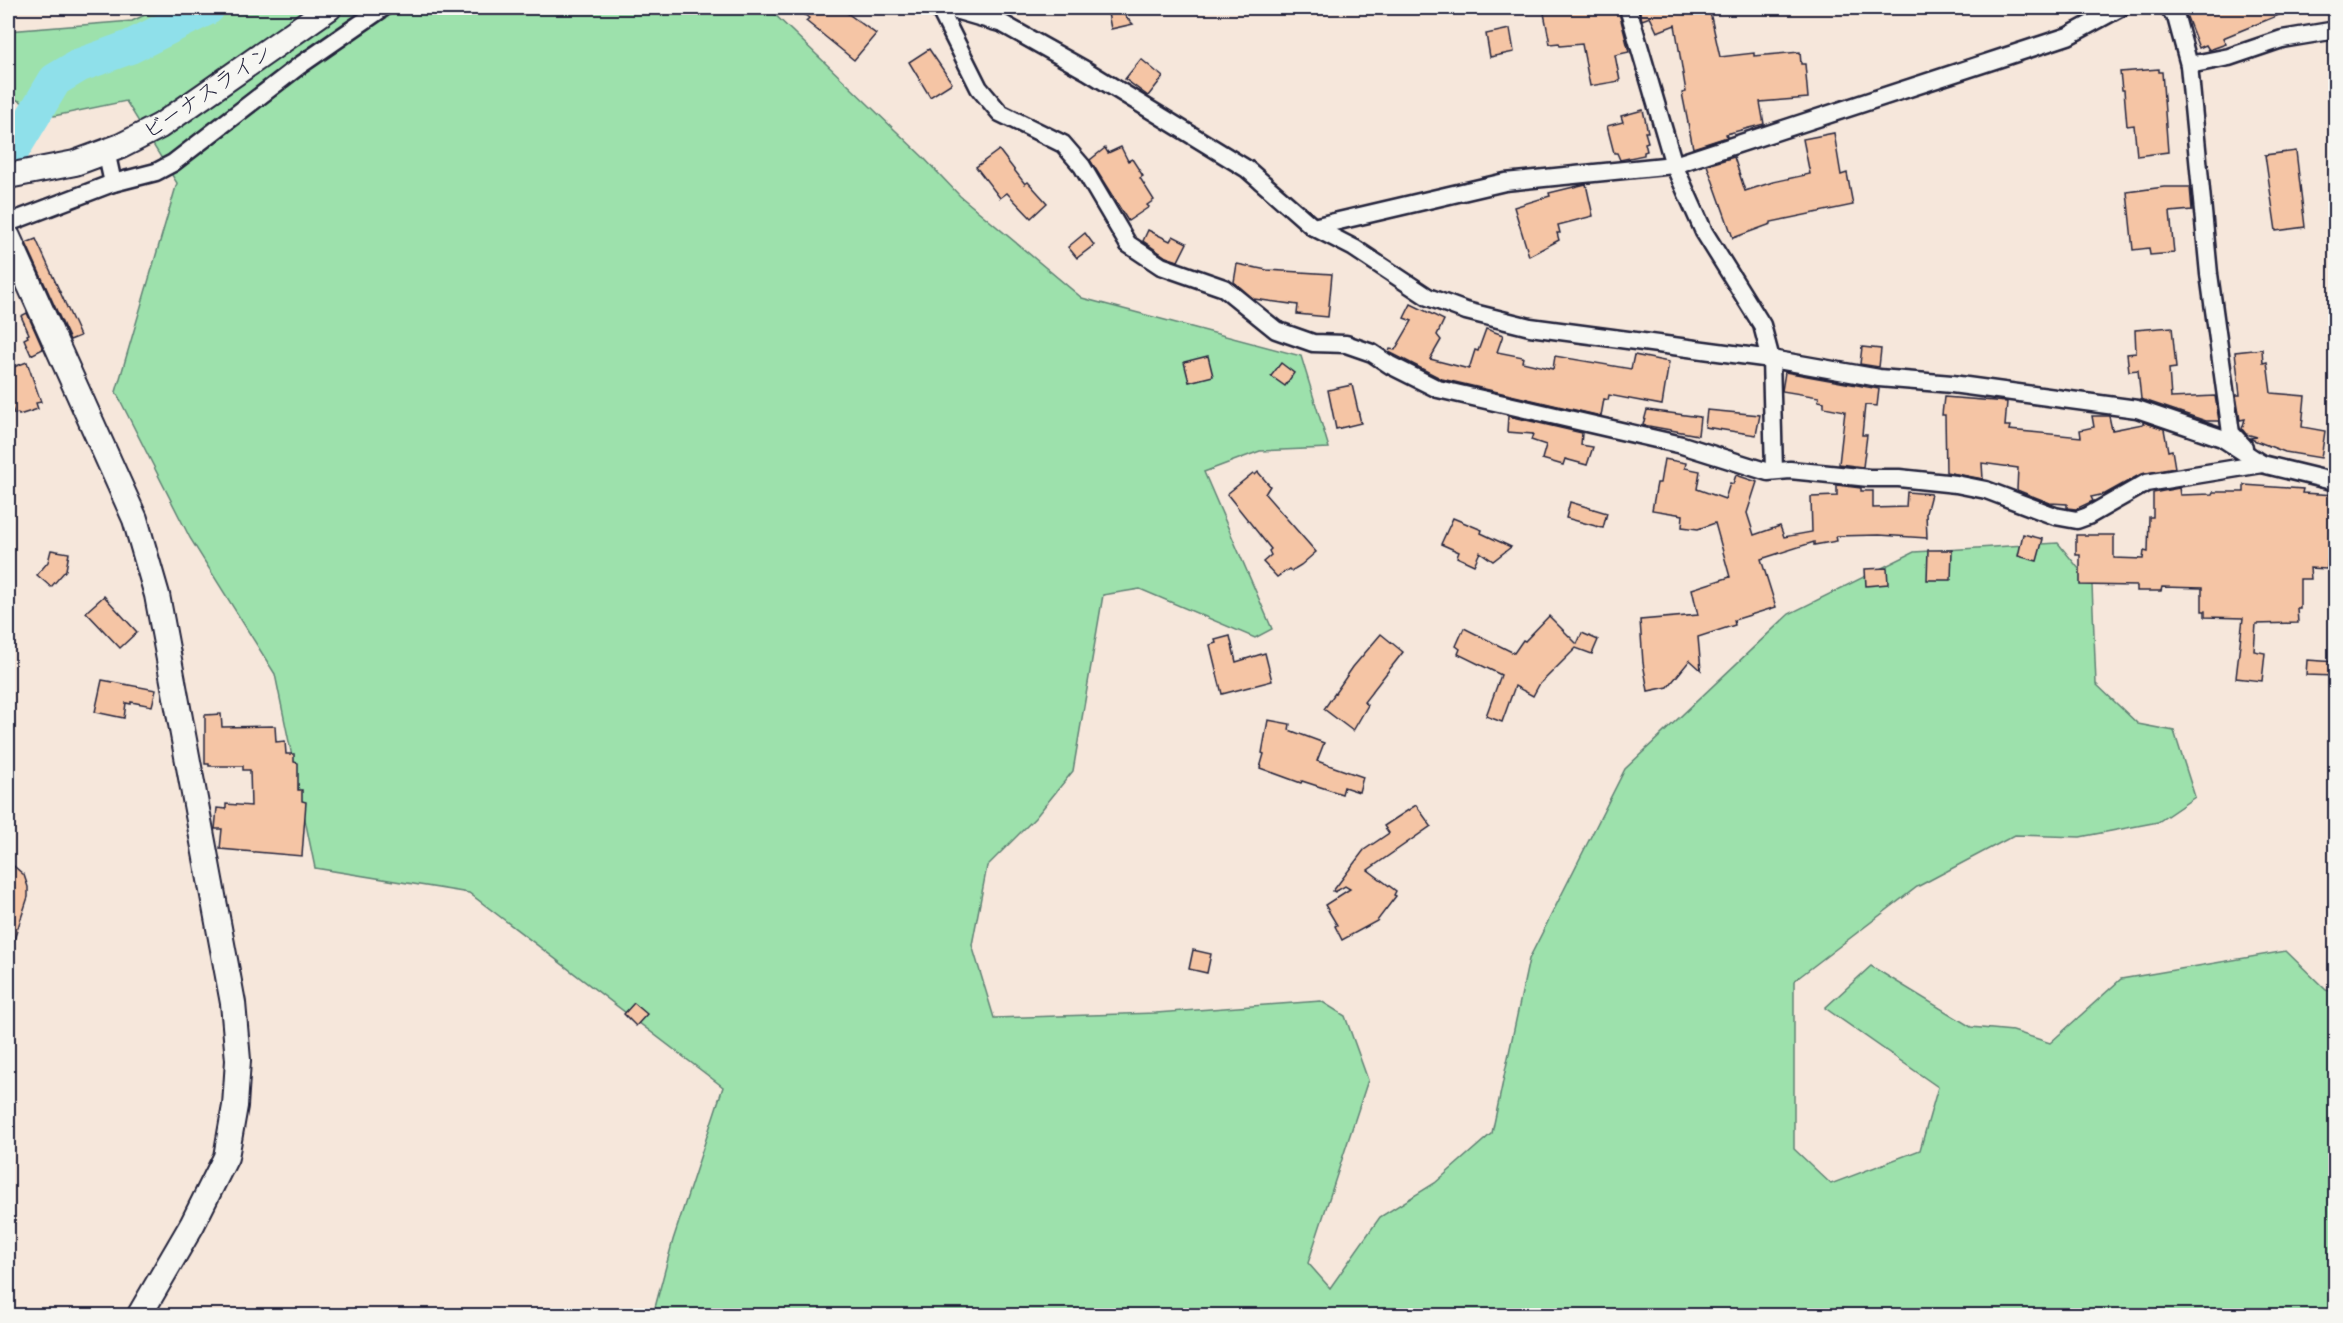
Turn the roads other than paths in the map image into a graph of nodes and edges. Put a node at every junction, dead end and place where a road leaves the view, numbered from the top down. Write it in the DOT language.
graph roads {
  1 [pos="329,8"];
  2 [pos="383,8"];
  3 [pos="939,8"];
  4 [pos="948,8"];
  5 [pos="1628,8"];
  6 [pos="2120,8"];
  7 [pos="2169,8"];
  8 [pos="2336,30"];
  9 [pos="2189,65"];
  10 [pos="106,151"];
  11 [pos="1674,165"];
  12 [pos="8,176"];
  13 [pos="113,183"];
  14 [pos="8,223"];
  15 [pos="1313,227"];
  16 [pos="8,237"];
  17 [pos="1771,359"];
  18 [pos="2262,464"];
  19 [pos="1774,471"];
  20 [pos="2336,482"];
  21 [pos="140,1316"];
  1 -- 10 [label="street, ビーナスライン"];
  2 -- 13 [label="street"];
  3 -- 19 [label="street"];
  4 -- 15 [label="street"];
  5 -- 11 [label="street"];
  6 -- 11 [label="street"];
  7 -- 9 [label="street"];
  8 -- 9 [label="street"];
  9 -- 18 [label="street"];
  10 -- 12 [label="street, ビーナスライン"];
  10 -- 13 [label="street"];
  11 -- 15 [label="street"];
  11 -- 17 [label="street"];
  13 -- 14 [label="street"];
  15 -- 17 [label="street"];
  16 -- 21 [label="street"];
  17 -- 18 [label="street"];
  17 -- 19 [label="street"];
  18 -- 19 [label="street"];
  18 -- 20 [label="street"];
}
